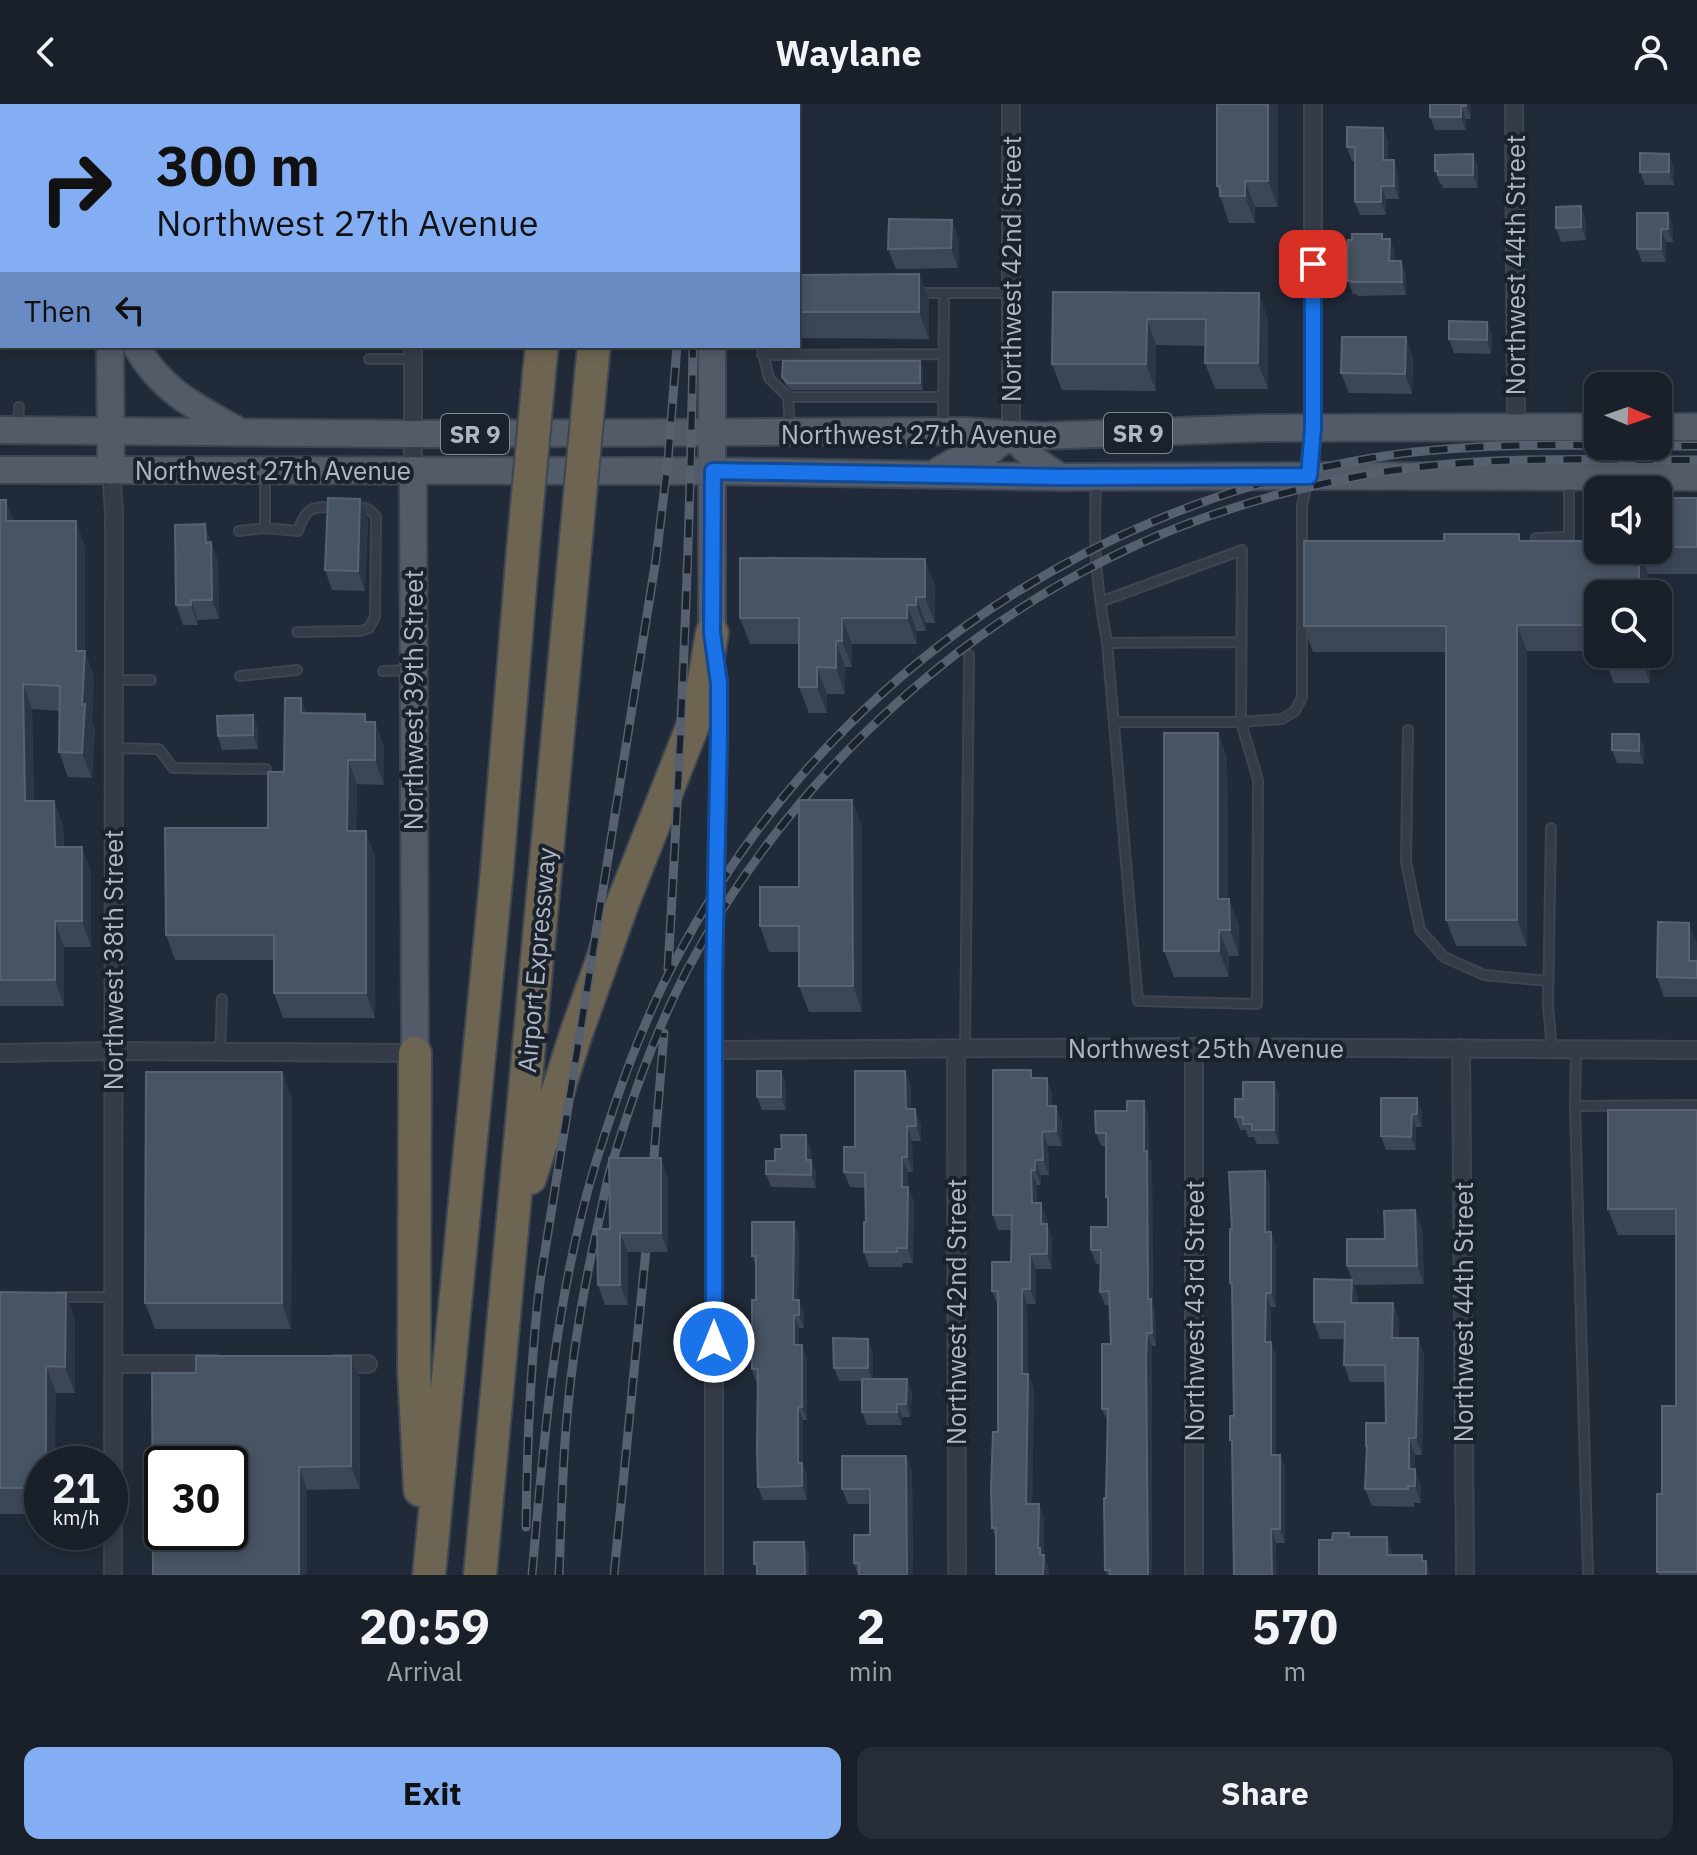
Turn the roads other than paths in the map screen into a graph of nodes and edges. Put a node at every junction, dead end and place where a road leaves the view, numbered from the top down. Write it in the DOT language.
graph roads {
  1 [pos="1011,104"];
  2 [pos="1313,104"];
  3 [pos="1514,104"];
  4 [pos="915,293"];
  5 [pos="944,293"];
  6 [pos="1011,293"];
  7 [pos="110,348"];
  8 [pos="137,348"];
  9 [pos="712,348"];
  10 [pos="761,350"];
  11 [pos="413,352"];
  12 [pos="944,354"];
  13 [pos="540,355"];
  14 [pos="369,359"];
  15 [pos="593,361"];
  16 [pos="788,397"];
  17 [pos="943,397"];
  18 [pos="12,422"];
  19 [pos="1516,427"];
  20 [pos="1584,427"];
  21 [pos="1672,427"];
  22 [pos="1697,427"];
  23 [pos="1313,428"];
  24 [pos="110,430"];
  25 [pos="238,431"];
  26 [pos="943,431"];
  27 [pos="712,433"];
  28 [pos="791,433"];
  29 [pos="413,434"];
  30 [pos="1011,434"];
  31 [pos="0,470"];
  32 [pos="413,470"];
  33 [pos="111,471"];
  34 [pos="265,471"];
  35 [pos="713,471"];
  36 [pos="1690,473"];
  37 [pos="933,474"];
  38 [pos="1309,476"];
  39 [pos="1060,477"];
  40 [pos="1096,477"];
  41 [pos="1569,477"];
  42 [pos="265,528"];
  43 [pos="239,531"];
  44 [pos="1536,538"];
  45 [pos="1100,602"];
  46 [pos="297,632"];
  47 [pos="712,633"];
  48 [pos="1242,642"];
  49 [pos="1107,643"];
  50 [pos="969,655"];
  51 [pos="297,670"];
  52 [pos="413,670"];
  53 [pos="383,671"];
  54 [pos="240,676"];
  55 [pos="114,680"];
  56 [pos="151,680"];
  57 [pos="1114,722"];
  58 [pos="1241,722"];
  59 [pos="1408,730"];
  60 [pos="113,748"];
  61 [pos="266,769"];
  62 [pos="1551,828"];
  63 [pos="1549,981"];
  64 [pos="222,999"];
  65 [pos="1194,1047"];
  66 [pos="1461,1048"];
  67 [pos="961,1049"];
  68 [pos="1552,1049"];
  69 [pos="1576,1049"];
  70 [pos="714,1050"];
  71 [pos="1697,1050"];
  72 [pos="113,1051"];
  73 [pos="0,1053"];
  74 [pos="220,1053"];
  75 [pos="415,1053"];
  76 [pos="1697,1105"];
  77 [pos="1575,1106"];
  78 [pos="511,1243"];
  79 [pos="48,1297"];
  80 [pos="113,1297"];
  81 [pos="114,1364"];
  82 [pos="225,1364"];
  83 [pos="320,1364"];
  84 [pos="368,1364"];
  85 [pos="113,1575"];
  86 [pos="426,1575"];
  87 [pos="480,1575"];
  88 [pos="714,1575"];
  89 [pos="957,1575"];
  90 [pos="1194,1575"];
  91 [pos="1465,1575"];
  92 [pos="1588,1575"];
  1 -- 6 [label="street, Northwest 42nd Street"];
  2 -- 23 [label="street"];
  3 -- 19 [label="street, Northwest 44th Street"];
  4 -- 5 [label="lane"];
  5 -- 6 [label="lane"];
  5 -- 12 [label="lane"];
  6 -- 30 [label="street, Northwest 42nd Street"];
  7 -- 24 [label="main road, Northwest 38th Street"];
  8 -- 25 [label="main road"];
  9 -- 27 [label="main road"];
  10 -- 12 [label="lane"];
  10 -- 16 [label="lane"];
  11 -- 14 [label="lane"];
  11 -- 29 [label="street, Northwest 39th Street"];
  12 -- 17 [label="lane"];
  13 -- 86 [label="highway, Airport Expressway, bridge"];
  15 -- 78 [label="highway, Airport Expressway, bridge"];
  16 -- 17 [label="lane"];
  16 -- 28 [label="lane"];
  17 -- 26 [label="lane"];
  18 -- 24 [label="main road, Northwest 27th Avenue / SR 9"];
  19 -- 20 [label="main road, Northwest 27th Avenue / SR 9"];
  19 -- 23 [label="main road, Northwest 27th Avenue / SR 9"];
  21 -- 22 [label="main road"];
  23 -- 30 [label="main road, Northwest 27th Avenue / SR 9"];
  23 -- 38 [label="street"];
  24 -- 25 [label="main road, Northwest 27th Avenue / SR 9"];
  24 -- 33 [label="main road, Northwest 38th Street"];
  25 -- 29 [label="main road, Northwest 27th Avenue / SR 9"];
  26 -- 28 [label="main road, Northwest 27th Avenue / SR 9"];
  26 -- 30 [label="main road, Northwest 27th Avenue / SR 9"];
  27 -- 28 [label="main road, Northwest 27th Avenue / SR 9"];
  27 -- 29 [label="main road, Northwest 27th Avenue / SR 9"];
  27 -- 35 [label="main road"];
  29 -- 32 [label="street, Northwest 39th Street"];
  30 -- 37 [label="main road"];
  30 -- 39 [label="main road"];
  31 -- 33 [label="main road, Northwest 27th Avenue / SR 9"];
  32 -- 34 [label="main road, Northwest 27th Avenue / SR 9"];
  32 -- 35 [label="main road, Northwest 27th Avenue / SR 9"];
  32 -- 52 [label="main road, Northwest 39th Street"];
  33 -- 34 [label="main road, Northwest 27th Avenue / SR 9"];
  33 -- 55 [label="street, Northwest 38th Street"];
  34 -- 42 [label="lane"];
  35 -- 37 [label="main road, Northwest 27th Avenue / SR 9"];
  35 -- 47 [label="main road"];
  36 -- 41 [label="main road, Northwest 27th Avenue / SR 9"];
  37 -- 39 [label="main road, Northwest 27th Avenue / SR 9"];
  38 -- 40 [label="main road, Northwest 27th Avenue / SR 9"];
  38 -- 41 [label="main road, Northwest 27th Avenue / SR 9"];
  38 -- 58 [label="lane"];
  39 -- 40 [label="main road, Northwest 27th Avenue / SR 9"];
  40 -- 45 [label="lane"];
  41 -- 44 [label="lane"];
  42 -- 43 [label="lane"];
  42 -- 46 [label="lane"];
  45 -- 48 [label="lane"];
  45 -- 49 [label="lane"];
  47 -- 70 [label="street"];
  47 -- 78 [label="highway"];
  48 -- 49 [label="lane"];
  48 -- 58 [label="lane"];
  49 -- 57 [label="lane"];
  50 -- 67 [label="lane"];
  51 -- 54 [label="lane"];
  52 -- 53 [label="lane"];
  52 -- 75 [label="main road, Northwest 39th Street"];
  55 -- 56 [label="lane"];
  55 -- 60 [label="street, Northwest 38th Street"];
  57 -- 58 [label="lane"];
  57 -- 58 [label="lane"];
  59 -- 63 [label="lane"];
  60 -- 61 [label="lane"];
  60 -- 72 [label="street, Northwest 38th Street"];
  62 -- 63 [label="lane"];
  63 -- 68 [label="lane"];
  64 -- 74 [label="lane"];
  65 -- 66 [label="street, Northwest 25th Avenue"];
  65 -- 67 [label="street, Northwest 25th Avenue"];
  65 -- 90 [label="street, Northwest 43rd Street"];
  66 -- 68 [label="street, Northwest 25th Avenue"];
  66 -- 91 [label="street, Northwest 44th Street"];
  67 -- 70 [label="street, Northwest 25th Avenue"];
  67 -- 89 [label="street, Northwest 42nd Street"];
  68 -- 69 [label="street, Northwest 25th Avenue"];
  69 -- 71 [label="street, Northwest 25th Avenue"];
  69 -- 77 [label="lane"];
  70 -- 88 [label="street"];
  72 -- 73 [label="street"];
  72 -- 74 [label="street"];
  72 -- 80 [label="street, Northwest 38th Street"];
  74 -- 75 [label="street"];
  75 -- 86 [label="highway"];
  76 -- 77 [label="lane"];
  77 -- 92 [label="lane"];
  78 -- 87 [label="highway, Airport Expressway"];
  79 -- 80 [label="lane"];
  80 -- 81 [label="street, Northwest 38th Street"];
  81 -- 82 [label="street"];
  81 -- 85 [label="street, Northwest 38th Street"];
  83 -- 84 [label="street"];
}
